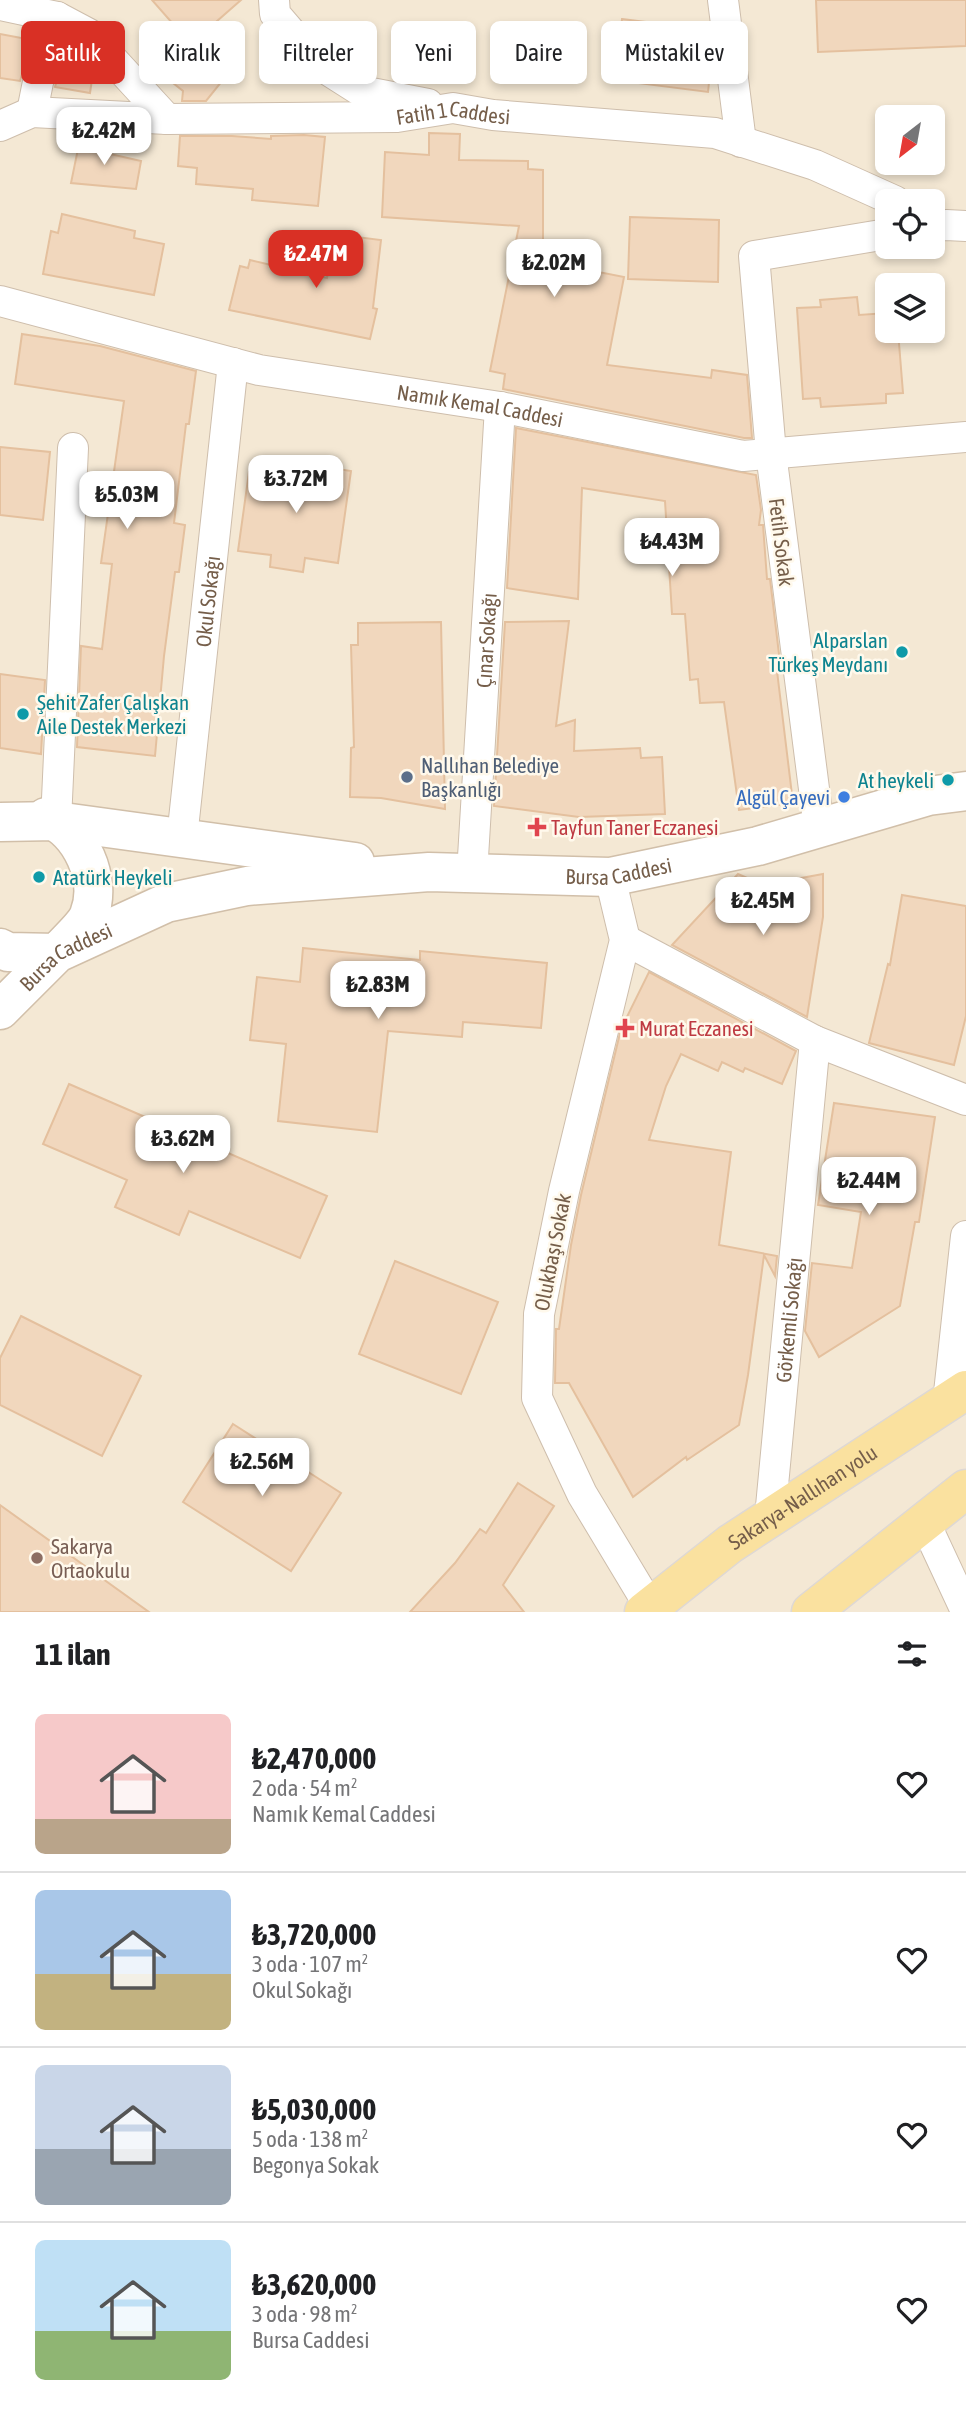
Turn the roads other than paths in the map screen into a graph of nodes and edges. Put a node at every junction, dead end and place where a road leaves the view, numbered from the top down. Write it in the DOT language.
graph roads {
  1 [pos="274,0"];
  2 [pos="723,0"];
  3 [pos="0,5"];
  4 [pos="57,18"];
  5 [pos="453,108"];
  6 [pos="33,112"];
  7 [pos="167,119"];
  8 [pos="0,126"];
  9 [pos="741,142"];
  10 [pos="875,192"];
  11 [pos="875,236"];
  12 [pos="0,301"];
  13 [pos="233,363"];
  14 [pos="500,407"];
  15 [pos="966,437"];
  16 [pos="74,448"];
  17 [pos="771,453"];
  18 [pos="966,791"];
  19 [pos="0,800"];
  20 [pos="56,821"];
  21 [pos="0,822"];
  22 [pos="819,828"];
  23 [pos="182,838"];
  24 [pos="429,872"];
  25 [pos="472,874"];
  26 [pos="610,877"];
  27 [pos="625,940"];
  28 [pos="0,948"];
  29 [pos="57,953"];
  30 [pos="0,1010"];
  31 [pos="815,1041"];
  32 [pos="966,1100"];
  33 [pos="966,1236"];
  34 [pos="957,1396"];
  35 [pos="966,1489"];
  36 [pos="770,1517"];
  37 [pos="924,1521"];
  38 [pos="647,1609"];
  39 [pos="966,1611"];
  40 [pos="811,1612"];
  1 -- 5 [label="street"];
  2 -- 9 [label="street"];
  3 -- 4 [label="street"];
  4 -- 6 [label="street"];
  4 -- 7 [label="street"];
  5 -- 7 [label="street, Fatih 1 Caddesi"];
  5 -- 9 [label="street, Fatih 1 Caddesi"];
  6 -- 7 [label="street, Fatih 1 Caddesi"];
  6 -- 8 [label="street, Fatih 1 Caddesi"];
  9 -- 10 [label="street, Fatih 1 Caddesi"];
  11 -- 17 [label="street, Fetih Sokak"];
  12 -- 13 [label="street, Namık Kemal Caddesi"];
  13 -- 14 [label="street, Namık Kemal Caddesi"];
  13 -- 23 [label="street, Okul Sokağı"];
  14 -- 17 [label="street, Namık Kemal Caddesi"];
  14 -- 25 [label="street, Çınar Sokağı"];
  15 -- 17 [label="street, Namık Kemal Caddesi"];
  16 -- 20 [label="street"];
  17 -- 22 [label="street, Fetih Sokak"];
  18 -- 22 [label="street, Bursa Caddesi"];
  19 -- 20 [label="street"];
  20 -- 21 [label="street, Bursa Caddesi"];
  20 -- 23 [label="street, Bursa Caddesi"];
  20 -- 29 [label="street"];
  22 -- 26 [label="street, Bursa Caddesi"];
  23 -- 24 [label="street, Bursa Caddesi"];
  24 -- 25 [label="street, Bursa Caddesi"];
  24 -- 29 [label="street, Bursa Caddesi"];
  25 -- 26 [label="street, Bursa Caddesi"];
  26 -- 27 [label="street, Olukbaşı Sokak"];
  27 -- 31 [label="street"];
  27 -- 38 [label="street, Olukbaşı Sokak"];
  28 -- 29 [label="street"];
  29 -- 30 [label="street, Bursa Caddesi"];
  31 -- 32 [label="street"];
  31 -- 36 [label="street, Görkemli Sokağı"];
  33 -- 34 [label="street"];
  34 -- 36 [label="main road, Sakarya-Nallıhan yolu"];
  35 -- 37 [label="main road"];
  36 -- 38 [label="main road, Sakarya-Nallıhan yolu"];
  37 -- 39 [label="street"];
  37 -- 40 [label="main road"];
}
